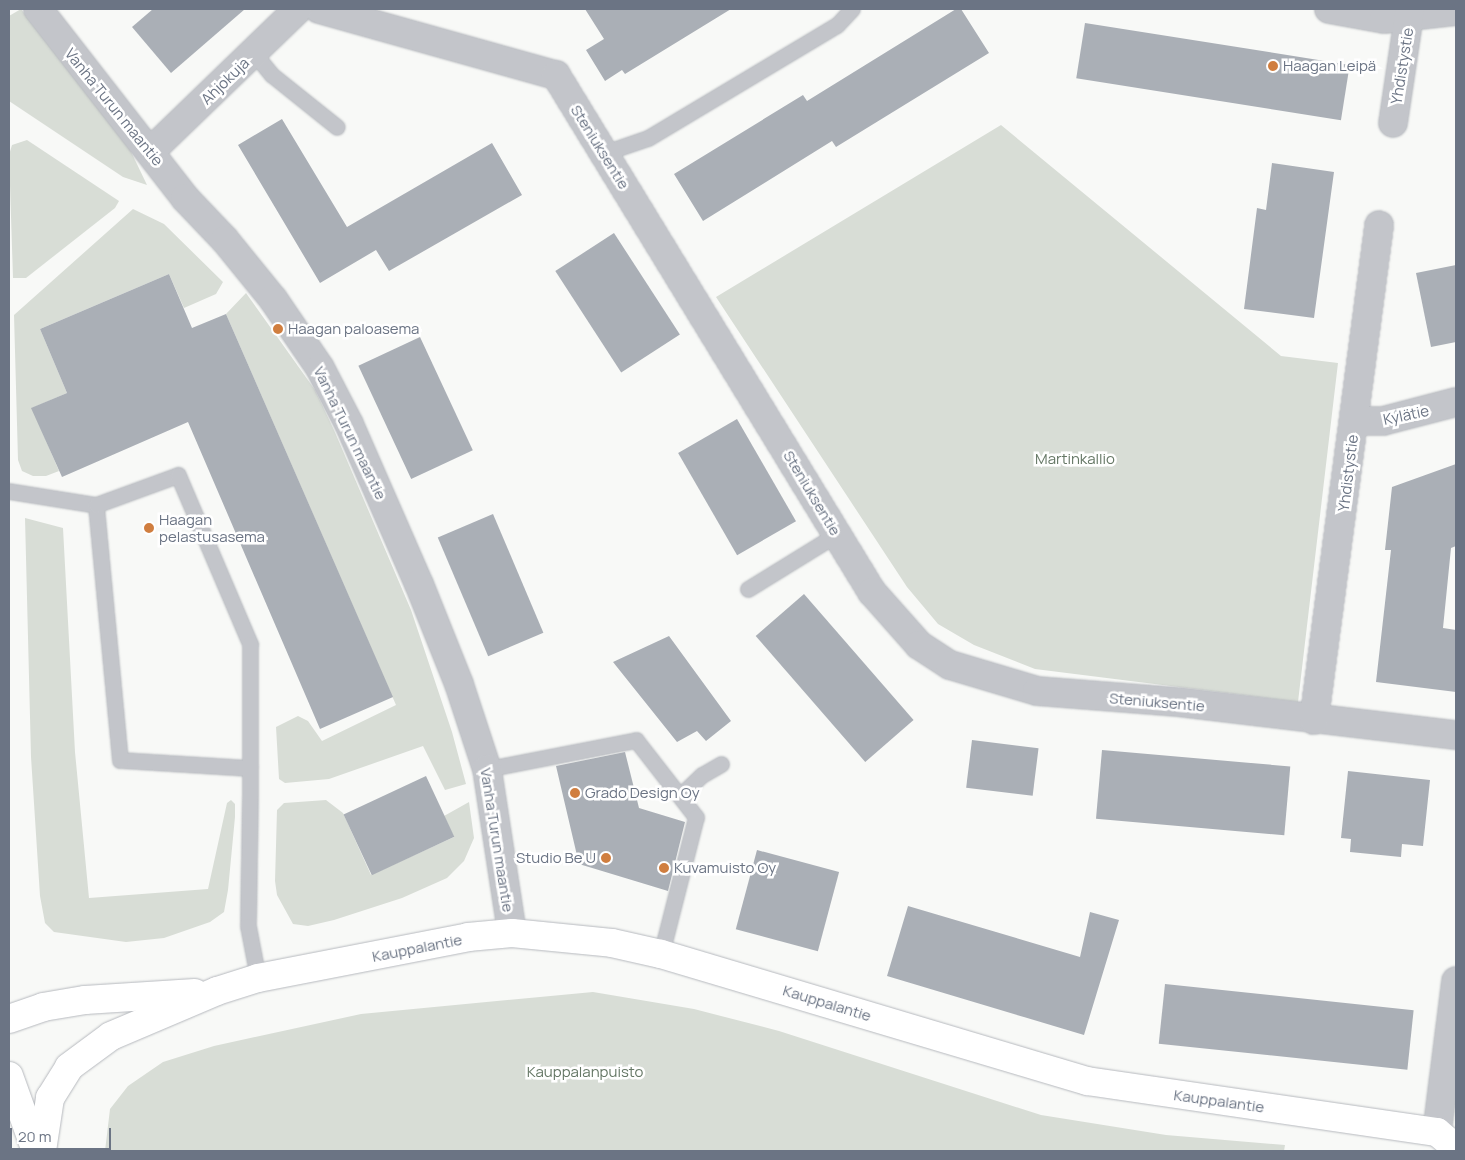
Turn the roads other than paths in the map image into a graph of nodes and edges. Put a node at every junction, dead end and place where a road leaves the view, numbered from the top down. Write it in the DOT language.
graph roads {
  1 [pos="38,9"];
  2 [pos="298,9"];
  3 [pos="319,9"];
  4 [pos="852,9"];
  5 [pos="1329,9"];
  6 [pos="1456,11"];
  7 [pos="1409,14"];
  8 [pos="254,54"];
  9 [pos="1393,123"];
  10 [pos="337,128"];
  11 [pos="151,151"];
  12 [pos="604,152"];
  13 [pos="1379,225"];
  14 [pos="1456,402"];
  15 [pos="1354,421"];
  16 [pos="9,491"];
  17 [pos="96,505"];
  18 [pos="837,534"];
  19 [pos="748,588"];
  20 [pos="1314,720"];
  21 [pos="1456,735"];
  22 [pos="721,764"];
  23 [pos="250,768"];
  24 [pos="488,769"];
  25 [pos="681,795"];
  26 [pos="512,933"];
  27 [pos="661,954"];
  28 [pos="258,978"];
  29 [pos="1456,982"];
  30 [pos="217,991"];
  31 [pos="9,1019"];
  32 [pos="9,1076"];
  33 [pos="1450,1134"];
  34 [pos="36,1151"];
  35 [pos="42,1151"];
  1 -- 11 [label="street, Vanha Turun maantie"];
  2 -- 8 [label="street, Ahjokuja"];
  3 -- 12 [label="street, Steniuksentie"];
  4 -- 12 [label="lane"];
  5 -- 7 [label="street"];
  6 -- 7 [label="street"];
  7 -- 9 [label="street, Yhdistystie"];
  8 -- 10 [label="lane"];
  8 -- 11 [label="street, Ahjokuja"];
  11 -- 24 [label="street, Vanha Turun maantie"];
  12 -- 18 [label="street, Steniuksentie"];
  13 -- 15 [label="street, Yhdistystie"];
  14 -- 15 [label="street, Kylätie"];
  15 -- 20 [label="street, Yhdistystie"];
  16 -- 17 [label="lane"];
  17 -- 23 [label="lane"];
  17 -- 23 [label="lane"];
  18 -- 19 [label="lane"];
  18 -- 20 [label="street, Steniuksentie"];
  20 -- 21 [label="street, Steniuksentie"];
  22 -- 25 [label="lane"];
  23 -- 28 [label="lane"];
  24 -- 25 [label="lane"];
  24 -- 26 [label="street, Vanha Turun maantie"];
  25 -- 27 [label="lane"];
  26 -- 27 [label="main road, Kauppalantie"];
  26 -- 28 [label="main road, Kauppalantie"];
  27 -- 33 [label="main road, Kauppalantie"];
  28 -- 30 [label="main road, Kauppalantie"];
  29 -- 33 [label="street"];
  30 -- 31 [label="main road, Kauppalantie"];
  30 -- 35 [label="main road, Kauppalantie"];
  32 -- 34 [label="main road"];
}
